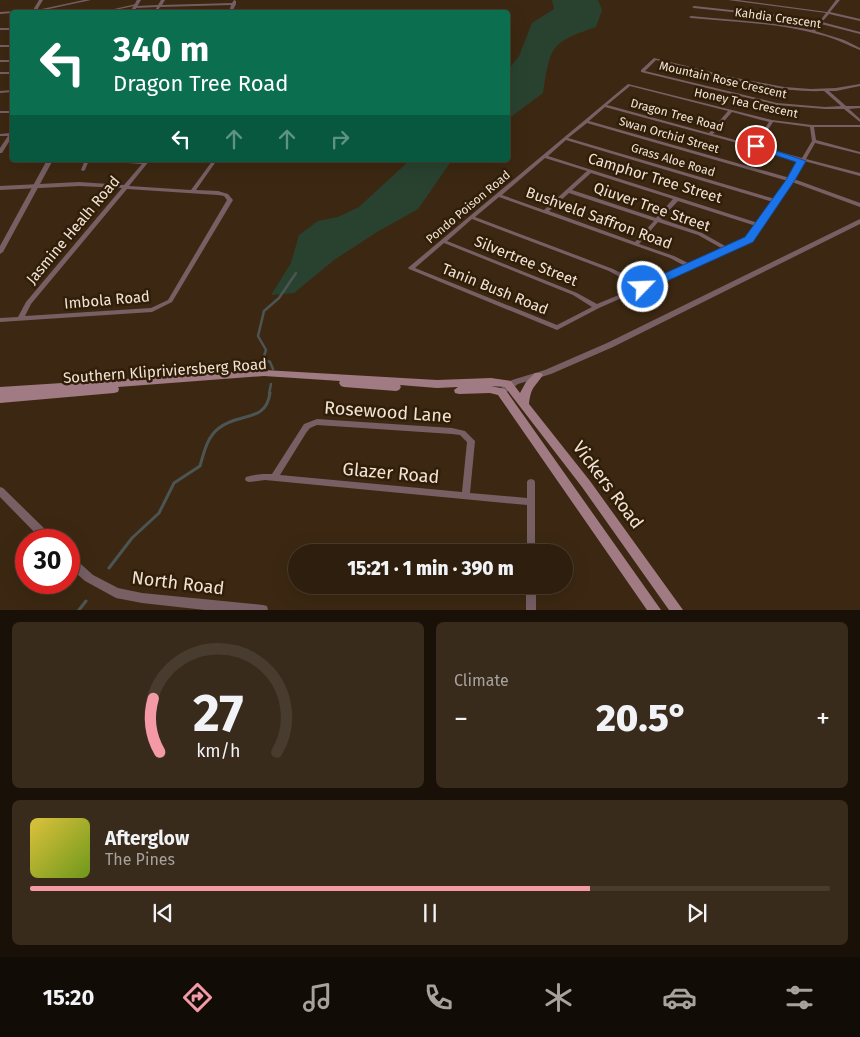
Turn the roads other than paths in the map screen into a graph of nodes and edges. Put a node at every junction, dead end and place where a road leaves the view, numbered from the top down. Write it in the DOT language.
graph roads {
  1 [pos="89,0"];
  2 [pos="163,0"];
  3 [pos="730,0"];
  4 [pos="735,0"];
  5 [pos="838,0"];
  6 [pos="234,2"];
  7 [pos="767,2"];
  8 [pos="137,4"];
  9 [pos="160,6"];
  10 [pos="694,7"];
  11 [pos="43,10"];
  12 [pos="112,10"];
  13 [pos="157,10"];
  14 [pos="828,12"];
  15 [pos="691,17"];
  16 [pos="860,20"];
  17 [pos="821,22"];
  18 [pos="813,32"];
  19 [pos="860,33"];
  20 [pos="860,49"];
  21 [pos="629,85"];
  22 [pos="860,85"];
  23 [pos="826,90"];
  24 [pos="605,106"];
  25 [pos="845,107"];
  26 [pos="860,107"];
  27 [pos="730,112"];
  28 [pos="586,121"];
  29 [pos="772,121"];
  30 [pos="860,121"];
  31 [pos="812,126"];
  32 [pos="860,126"];
  33 [pos="710,134"];
  34 [pos="10,137"];
  35 [pos="566,139"];
  36 [pos="814,140"];
  37 [pos="756,146"];
  38 [pos="0,152"];
  39 [pos="860,153"];
  40 [pos="544,156"];
  41 [pos="802,161"];
  42 [pos="49,162"];
  43 [pos="86,162"];
  44 [pos="146,162"];
  45 [pos="214,162"];
  46 [pos="83,170"];
  47 [pos="590,171"];
  48 [pos="860,175"];
  49 [pos="791,180"];
  50 [pos="36,186"];
  51 [pos="125,187"];
  52 [pos="0,188"];
  53 [pos="568,191"];
  54 [pos="192,192"];
  55 [pos="498,196"];
  56 [pos="677,198"];
  57 [pos="775,201"];
  58 [pos="860,205"];
  59 [pos="545,212"];
  60 [pos="471,217"];
  61 [pos="657,220"];
  62 [pos="860,221"];
  63 [pos="759,225"];
  64 [pos="443,241"];
  65 [pos="636,244"];
  66 [pos="726,250"];
  67 [pos="0,252"];
  68 [pos="690,266"];
  69 [pos="411,268"];
  70 [pos="643,287"];
  71 [pos="597,307"];
  72 [pos="20,319"];
  73 [pos="0,320"];
  74 [pos="538,376"];
  75 [pos="505,388"];
  76 [pos="68,390"];
  77 [pos="0,391"];
  78 [pos="0,399"];
  79 [pos="526,404"];
  80 [pos="274,478"];
  81 [pos="250,480"];
  82 [pos="531,482"];
  83 [pos="0,491"];
  84 [pos="466,496"];
  85 [pos="530,502"];
  86 [pos="38,529"];
  87 [pos="531,544"];
  88 [pos="80,570"];
  89 [pos="531,594"];
  90 [pos="651,607"];
  91 [pos="264,610"];
  92 [pos="531,610"];
  93 [pos="677,610"];
  1 -- 11 [label="street"];
  2 -- 9 [label="street"];
  3 -- 4 [label="street"];
  4 -- 7 [label="street"];
  5 -- 14 [label="street"];
  6 -- 9 [label="street"];
  7 -- 14 [label="street"];
  8 -- 9 [label="street"];
  8 -- 12 [label="street"];
  9 -- 13 [label="street"];
  10 -- 17 [label="street"];
  14 -- 16 [label="street"];
  14 -- 17 [label="street"];
  15 -- 18 [label="street, Kahdia Crescent"];
  17 -- 18 [label="street"];
  17 -- 19 [label="street"];
  18 -- 20 [label="street, Kahdia Crescent"];
  21 -- 24 [label="street, Pondo Poison Road"];
  21 -- 27 [label="street, Honey Tea Crescent"];
  22 -- 23 [label="street"];
  23 -- 25 [label="street"];
  23 -- 25 [label="street, Mountain Rose Crescent"];
  24 -- 28 [label="street, Pondo Poison Road"];
  24 -- 33 [label="street, Dragon Tree Road"];
  25 -- 26 [label="street, Mountain Rose Crescent"];
  25 -- 30 [label="street"];
  27 -- 29 [label="street, Honey Tea Crescent"];
  27 -- 33 [label="street"];
  28 -- 35 [label="street, Pondo Poison Road"];
  28 -- 49 [label="street, Swan Orchid Street"];
  29 -- 31 [label="street, Honey Tea Crescent"];
  29 -- 37 [label="street"];
  31 -- 32 [label="street, Honey Tea Crescent"];
  31 -- 36 [label="street"];
  33 -- 37 [label="street, Dragon Tree Road"];
  34 -- 38 [label="street"];
  35 -- 40 [label="street, Pondo Poison Road"];
  35 -- 57 [label="street, Grass Aloe Road"];
  36 -- 39 [label="street"];
  36 -- 41 [label="street, Tanin Bush Road"];
  37 -- 41 [label="street, Dragon Tree Road"];
  40 -- 47 [label="street, Camphor Tree Street"];
  40 -- 55 [label="street, Pondo Poison Road"];
  41 -- 48 [label="street, Dragon Tree Road"];
  41 -- 49 [label="street, Tanin Bush Road"];
  42 -- 50 [label="street"];
  43 -- 46 [label="street"];
  44 -- 51 [label="street, Jasmine Healh Road"];
  45 -- 54 [label="street"];
  47 -- 53 [label="street"];
  47 -- 56 [label="street, Camphor Tree Street"];
  49 -- 57 [label="street, Tanin Bush Road"];
  49 -- 58 [label="street, Swan Orchid Street"];
  50 -- 51 [label="street"];
  50 -- 52 [label="street"];
  50 -- 67 [label="street"];
  51 -- 54 [label="street"];
  51 -- 72 [label="street, Jasmine Healh Road"];
  53 -- 59 [label="street"];
  53 -- 61 [label="street, Qiuver Tree Street"];
  54 -- 72 [label="street, Imbola Road"];
  55 -- 59 [label="street, Bushveld Saffron Road"];
  55 -- 60 [label="street, Pondo Poison Road"];
  56 -- 61 [label="street"];
  56 -- 63 [label="street, Camphor Tree Street"];
  57 -- 63 [label="street, Tanin Bush Road"];
  59 -- 65 [label="street, Bushveld Saffron Road"];
  60 -- 64 [label="street, Pondo Poison Road"];
  60 -- 70 [label="street"];
  61 -- 65 [label="street"];
  61 -- 66 [label="street, Qiuver Tree Street"];
  62 -- 74 [label="street, Southern Klipriviersberg Road"];
  63 -- 66 [label="street, Tanin Bush Road"];
  64 -- 69 [label="street, Pondo Poison Road"];
  64 -- 71 [label="street, Silvertree Street"];
  65 -- 68 [label="street, Bushveld Saffron Road"];
  66 -- 68 [label="street, Tanin Bush Road"];
  68 -- 70 [label="street, Tanin Bush Road"];
  69 -- 71 [label="street, Tanin Bush Road"];
  70 -- 71 [label="street, Tanin Bush Road"];
  72 -- 73 [label="street, Imbola Road"];
  74 -- 75 [label="street, Southern Klipriviersberg Road"];
  74 -- 79 [label="main road"];
  75 -- 76 [label="main road, Southern Klipriviersberg Road"];
  75 -- 79 [label="main road, Vickers Road"];
  75 -- 90 [label="main road, Vickers Road"];
  76 -- 77 [label="main road, Southern Klipriviersberg Road"];
  76 -- 78 [label="main road, Southern Klipriviersberg Road"];
  79 -- 93 [label="main road, Vickers Road"];
  80 -- 81 [label="street, Glazer Road"];
  80 -- 84 [label="street, Glazer Road"];
  80 -- 84 [label="street, Rosewood Lane"];
  82 -- 85 [label="street"];
  83 -- 86 [label="street"];
  84 -- 85 [label="street, Glazer Road"];
  85 -- 87 [label="street"];
  88 -- 91 [label="street, North Road"];
  89 -- 92 [label="street"];
}
